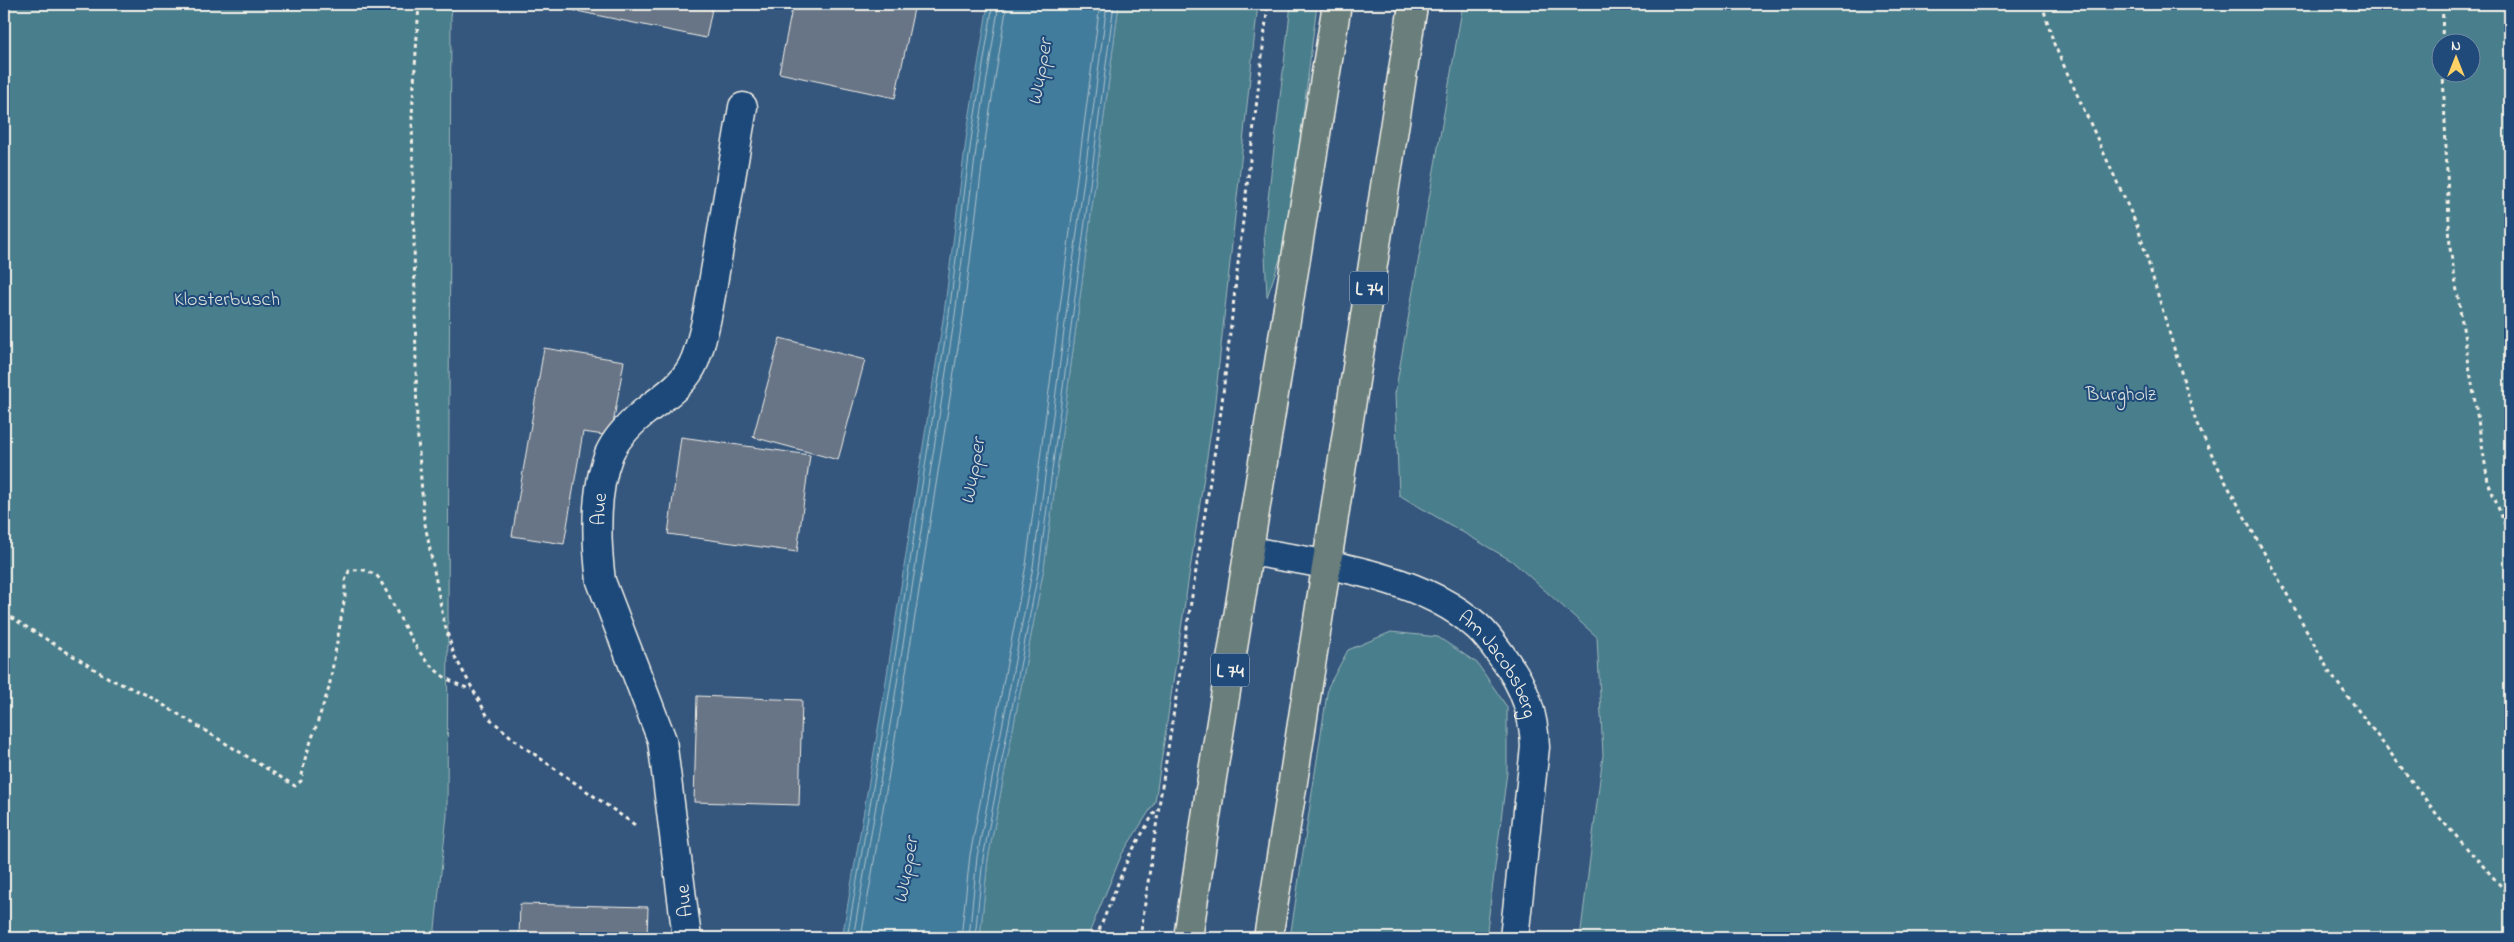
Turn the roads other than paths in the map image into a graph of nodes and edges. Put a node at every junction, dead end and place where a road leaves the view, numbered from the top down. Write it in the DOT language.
graph roads {
  1 [pos="1337,4"];
  2 [pos="1413,8"];
  3 [pos="743,107"];
  4 [pos="1250,551"];
  5 [pos="1328,565"];
  6 [pos="687,938"];
  7 [pos="1188,938"];
  8 [pos="1268,938"];
  9 [pos="1514,938"];
  1 -- 4 [label="main road, L 74"];
  2 -- 5 [label="main road, L 74"];
  3 -- 6 [label="street, Aue"];
  4 -- 5 [label="street, Am Jacobsberg"];
  4 -- 7 [label="main road, L 74"];
  5 -- 8 [label="main road, L 74"];
  5 -- 9 [label="street, Am Jacobsberg"];
}
